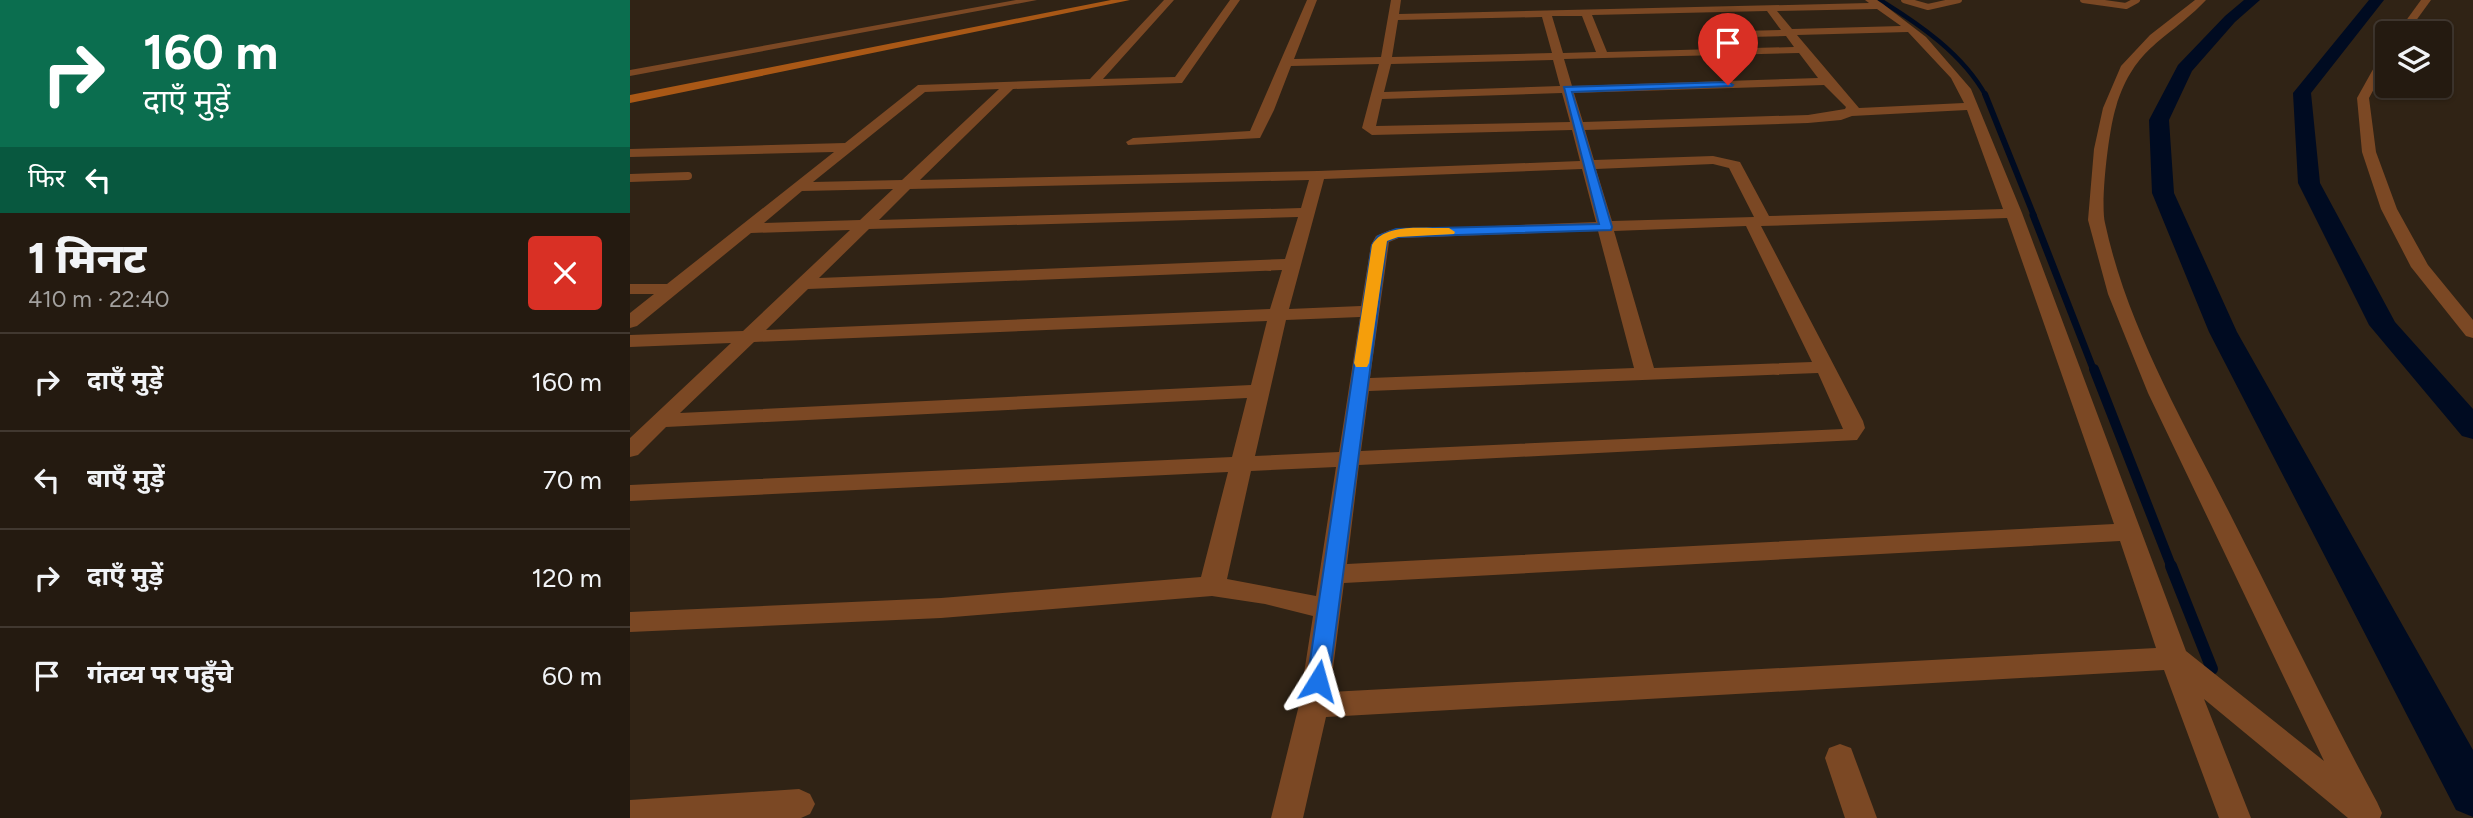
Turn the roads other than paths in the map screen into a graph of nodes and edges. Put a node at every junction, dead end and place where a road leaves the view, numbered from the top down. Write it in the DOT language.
graph roads {
  1 [pos="1032,0"];
  2 [pos="1085,0"];
  3 [pos="1125,0"];
  4 [pos="1169,0"];
  5 [pos="1235,0"];
  6 [pos="1312,0"];
  7 [pos="1396,0"];
  8 [pos="1709,0"];
  9 [pos="1904,0"];
  10 [pos="1959,0"];
  11 [pos="2084,0"];
  12 [pos="2137,0"];
  13 [pos="2201,0"];
  14 [pos="2426,0"];
  15 [pos="1875,3"];
  16 [pos="1774,4"];
  17 [pos="1716,10"];
  18 [pos="1546,13"];
  19 [pos="1586,13"];
  20 [pos="1392,17"];
  21 [pos="2411,21"];
  22 [pos="1911,29"];
  23 [pos="1788,33"];
  24 [pos="1706,35"];
  25 [pos="1804,50"];
  26 [pos="1603,55"];
  27 [pos="1560,56"];
  28 [pos="1386,60"];
  29 [pos="1288,62"];
  30 [pos="634,72"];
  31 [pos="2375,76"];
  32 [pos="695,81"];
  33 [pos="1827,81"];
  34 [pos="1093,83"];
  35 [pos="650,84"];
  36 [pos="1011,84"];
  37 [pos="630,88"];
  38 [pos="1567,89"];
  39 [pos="1376,96"];
  40 [pos="630,99"];
  41 [pos="1972,106"];
  42 [pos="1850,111"];
  43 [pos="1576,126"];
  44 [pos="1133,142"];
  45 [pos="849,147"];
  46 [pos="630,153"];
  47 [pos="1588,165"];
  48 [pos="1318,175"];
  49 [pos="688,176"];
  50 [pos="630,178"];
  51 [pos="905,186"];
  52 [pos="800,187"];
  53 [pos="1308,212"];
  54 [pos="2014,213"];
  55 [pos="1757,221"];
  56 [pos="864,225"];
  57 [pos="1606,227"];
  58 [pos="748,228"];
  59 [pos="1293,264"];
  60 [pos="802,284"];
  61 [pos="630,289"];
  62 [pos="672,289"];
  63 [pos="1369,311"];
  64 [pos="1278,314"];
  65 [pos="630,322"];
  66 [pos="2473,332"];
  67 [pos="749,336"];
  68 [pos="630,341"];
  69 [pos="1824,367"];
  70 [pos="1646,374"];
  71 [pos="1358,385"];
  72 [pos="1259,391"];
  73 [pos="660,421"];
  74 [pos="630,450"];
  75 [pos="1348,458"];
  76 [pos="1241,463"];
  77 [pos="630,493"];
  78 [pos="2129,532"];
  79 [pos="1334,574"];
  80 [pos="1212,586"];
  81 [pos="1328,609"];
  82 [pos="630,622"];
  83 [pos="2174,658"];
  84 [pos="1314,705"];
  85 [pos="1840,758"];
  86 [pos="799,804"];
  87 [pos="630,814"];
  88 [pos="2367,815"];
  89 [pos="1287,818"];
  90 [pos="1861,818"];
  91 [pos="2235,818"];
  1 -- 30 [label="street"];
  2 -- 32 [label="street"];
  3 -- 32 [label="street"];
  4 -- 34 [label="street"];
  5 -- 34 [label="street"];
  6 -- 29 [label="street"];
  7 -- 20 [label="street"];
  8 -- 17 [label="street"];
  9 -- 10 [label="lane"];
  11 -- 12 [label="lane"];
  13 -- 88 [label="street"];
  14 -- 21 [label="street"];
  15 -- 16 [label="street"];
  15 -- 22 [label="street"];
  16 -- 17 [label="street"];
  16 -- 23 [label="street"];
  17 -- 19 [label="street"];
  18 -- 19 [label="street"];
  18 -- 20 [label="street"];
  18 -- 27 [label="street"];
  19 -- 26 [label="street"];
  20 -- 28 [label="street"];
  22 -- 23 [label="street"];
  22 -- 41 [label="street"];
  23 -- 24 [label="street"];
  23 -- 25 [label="street"];
  25 -- 26 [label="street"];
  25 -- 33 [label="street"];
  26 -- 27 [label="street"];
  27 -- 28 [label="street"];
  27 -- 38 [label="street"];
  28 -- 29 [label="street"];
  28 -- 39 [label="street"];
  29 -- 44 [label="street"];
  30 -- 35 [label="street"];
  31 -- 66 [label="street"];
  32 -- 35 [label="street"];
  32 -- 40 [label="street"];
  33 -- 38 [label="street"];
  33 -- 42 [label="street"];
  34 -- 36 [label="street"];
  35 -- 37 [label="street"];
  36 -- 45 [label="street"];
  36 -- 51 [label="street"];
  38 -- 39 [label="street"];
  38 -- 43 [label="street"];
  39 -- 43 [label="street"];
  41 -- 42 [label="street"];
  41 -- 54 [label="street"];
  42 -- 43 [label="street"];
  43 -- 47 [label="street"];
  45 -- 46 [label="street"];
  45 -- 52 [label="street"];
  47 -- 48 [label="street"];
  47 -- 55 [label="street"];
  47 -- 57 [label="street"];
  48 -- 51 [label="street"];
  48 -- 53 [label="street"];
  49 -- 50 [label="lane"];
  51 -- 52 [label="street"];
  51 -- 56 [label="street"];
  52 -- 58 [label="street"];
  53 -- 56 [label="street"];
  53 -- 59 [label="street"];
  54 -- 55 [label="street"];
  54 -- 78 [label="street"];
  55 -- 57 [label="street"];
  55 -- 69 [label="street"];
  56 -- 58 [label="street"];
  56 -- 60 [label="street"];
  57 -- 63 [label="street"];
  57 -- 70 [label="street"];
  58 -- 62 [label="street"];
  59 -- 60 [label="street"];
  59 -- 64 [label="street"];
  60 -- 67 [label="street"];
  61 -- 62 [label="street"];
  62 -- 65 [label="street"];
  63 -- 64 [label="street"];
  63 -- 71 [label="street"];
  64 -- 67 [label="street"];
  64 -- 72 [label="street"];
  67 -- 68 [label="street"];
  67 -- 73 [label="street"];
  69 -- 70 [label="street"];
  69 -- 75 [label="street"];
  70 -- 71 [label="street"];
  71 -- 75 [label="street"];
  72 -- 73 [label="street"];
  72 -- 76 [label="street"];
  73 -- 74 [label="street"];
  75 -- 76 [label="street"];
  75 -- 79 [label="street"];
  76 -- 77 [label="street"];
  76 -- 80 [label="street"];
  78 -- 79 [label="street"];
  78 -- 83 [label="street"];
  79 -- 81 [label="street"];
  80 -- 81 [label="street"];
  80 -- 82 [label="street"];
  81 -- 84 [label="street"];
  83 -- 84 [label="street"];
  83 -- 88 [label="street"];
  83 -- 91 [label="street"];
  84 -- 89 [label="street"];
  85 -- 90 [label="street"];
  86 -- 87 [label="street"];
}
